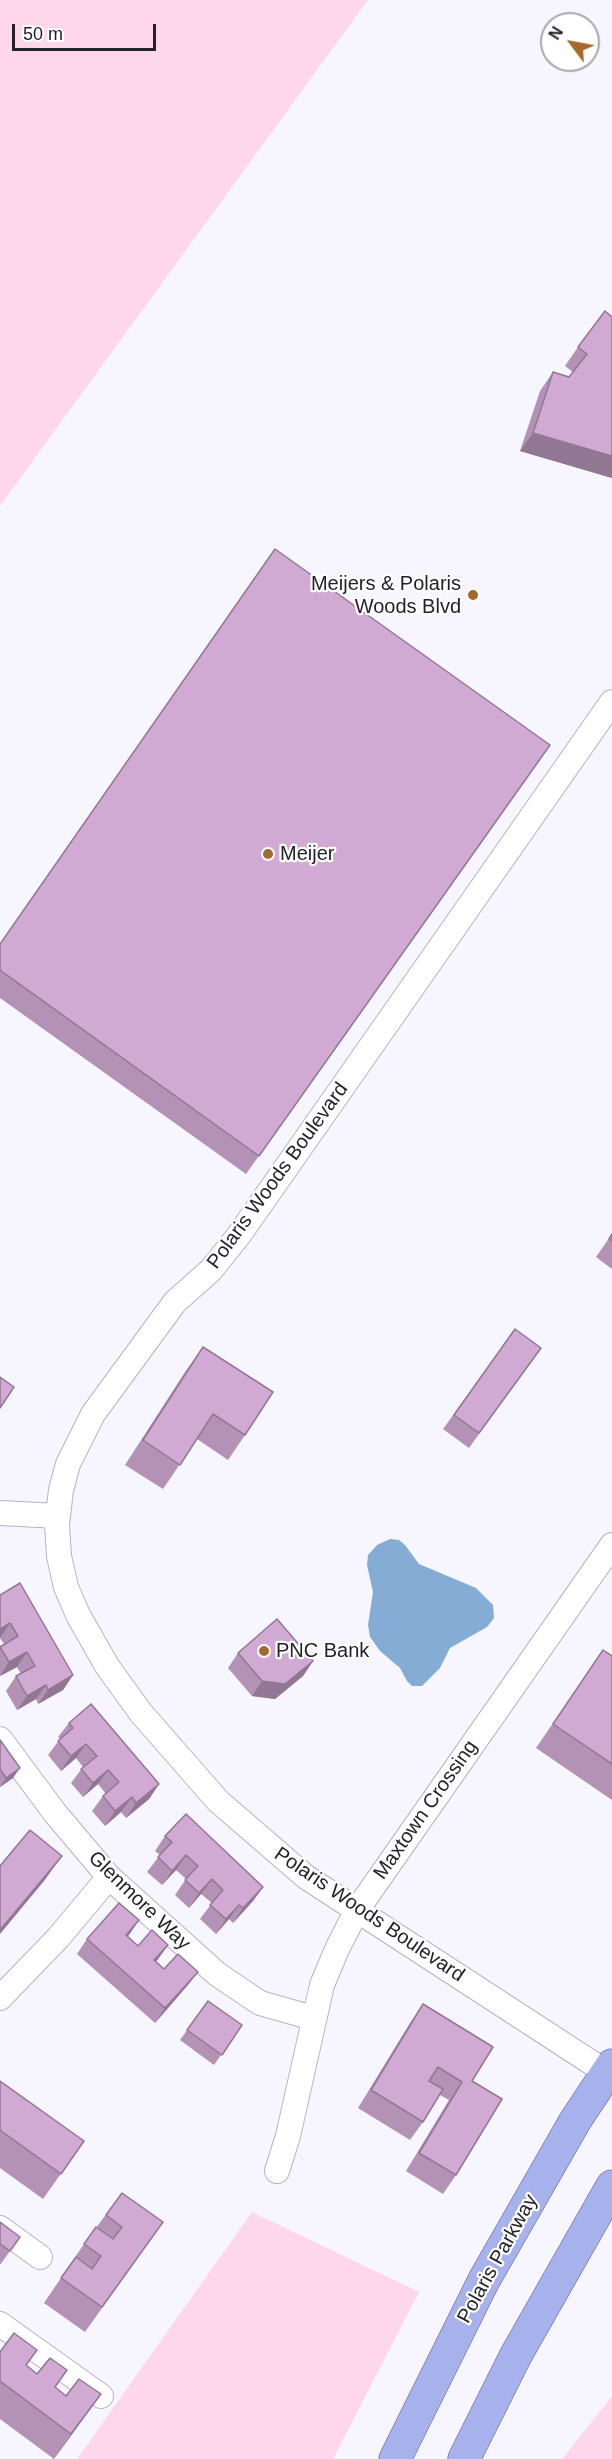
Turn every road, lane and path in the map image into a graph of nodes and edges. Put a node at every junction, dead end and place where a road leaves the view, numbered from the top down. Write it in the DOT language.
graph roads {
  1 [pos="612,702"];
  2 [pos="0,1513"];
  3 [pos="58,1516"];
  4 [pos="612,1545"];
  5 [pos="0,1738"];
  6 [pos="109,1877"];
  7 [pos="357,1910"];
  8 [pos="0,1998"];
  9 [pos="313,2018"];
  10 [pos="610,2071"];
  11 [pos="277,2171"];
  12 [pos="612,2186"];
  13 [pos="0,2228"];
  14 [pos="40,2257"];
  15 [pos="0,2324"];
  16 [pos="101,2396"];
  17 [pos="394,2459"];
  18 [pos="465,2459"];
  1 -- 3 [label="street, Polaris Woods Boulevard"];
  2 -- 3 [label="street"];
  3 -- 7 [label="street, Polaris Woods Boulevard"];
  4 -- 7 [label="street, Maxtown Crossing"];
  5 -- 6 [label="street, Glenmore Way"];
  6 -- 8 [label="street"];
  6 -- 9 [label="street, Glenmore Way"];
  7 -- 9 [label="street, Maxtown Crossing"];
  7 -- 10 [label="street, Polaris Woods Boulevard"];
  9 -- 11 [label="street, Maxtown Crossing"];
  10 -- 17 [label="main road, Polaris Parkway"];
  12 -- 18 [label="main road"];
  13 -- 14 [label="street"];
  15 -- 16 [label="street"];
}
